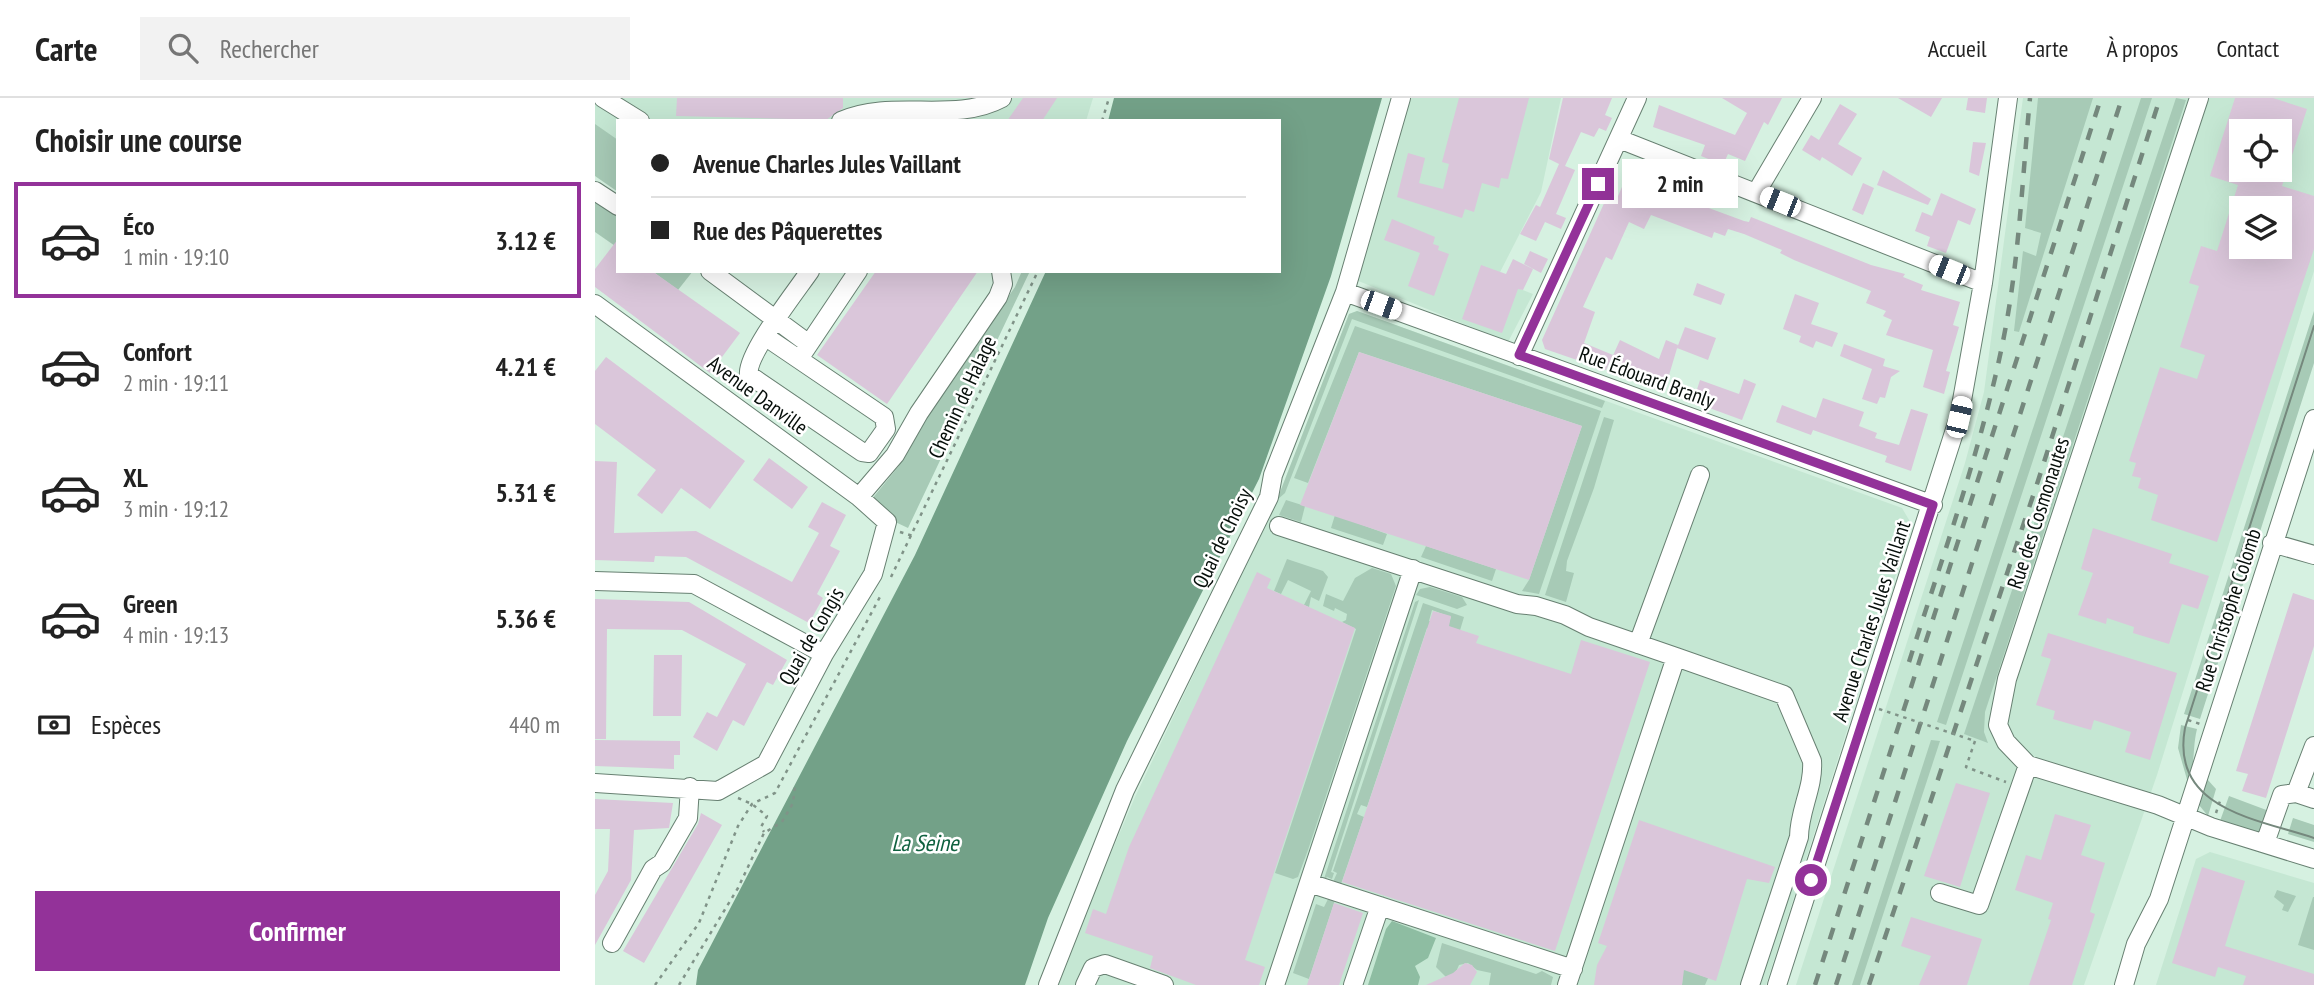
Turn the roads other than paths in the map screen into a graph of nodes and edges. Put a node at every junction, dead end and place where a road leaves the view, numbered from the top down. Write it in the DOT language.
graph roads {
  1 [pos="603,98"];
  2 [pos="1002,98"];
  3 [pos="1401,98"];
  4 [pos="1637,98"];
  5 [pos="1812,98"];
  6 [pos="2008,98"];
  7 [pos="2197,104"];
  8 [pos="637,119"];
  9 [pos="847,119"];
  10 [pos="1619,139"];
  11 [pos="595,191"];
  12 [pos="1756,193"];
  13 [pos="616,205"];
  14 [pos="713,273"];
  15 [pos="809,273"];
  16 [pos="857,273"];
  17 [pos="1001,273"];
  18 [pos="1983,283"];
  19 [pos="1345,292"];
  20 [pos="595,304"];
  21 [pos="777,321"];
  22 [pos="766,337"];
  23 [pos="804,352"];
  24 [pos="1519,355"];
  25 [pos="2314,419"];
  26 [pos="1700,475"];
  27 [pos="859,497"];
  28 [pos="1933,505"];
  29 [pos="1279,526"];
  30 [pos="888,529"];
  31 [pos="2272,543"];
  32 [pos="2314,555"];
  33 [pos="1413,569"];
  34 [pos="595,581"];
  35 [pos="1638,644"];
  36 [pos="824,654"];
  37 [pos="1676,657"];
  38 [pos="2314,746"];
  39 [pos="2028,765"];
  40 [pos="595,783"];
  41 [pos="690,787"];
  42 [pos="2296,793"];
  43 [pos="2314,799"];
  44 [pos="2185,815"];
  45 [pos="2265,843"];
  46 [pos="2314,859"];
  47 [pos="1308,883"];
  48 [pos="1940,894"];
  49 [pos="1380,906"];
  50 [pos="612,943"];
  51 [pos="1570,977"];
  52 [pos="1048,985"];
  53 [pos="1085,985"];
  54 [pos="1164,985"];
  55 [pos="1275,985"];
  56 [pos="1353,985"];
  57 [pos="1750,985"];
  58 [pos="1777,985"];
  59 [pos="2124,985"];
  1 -- 8 [label="street"];
  2 -- 9 [label="street"];
  3 -- 19 [label="street, Quai de Choisy"];
  4 -- 10 [label="street"];
  5 -- 12 [label="street"];
  6 -- 18 [label="street, Avenue Charles Jules Vaillant"];
  7 -- 39 [label="street, Rue des Cosmonautes"];
  10 -- 12 [label="street"];
  10 -- 24 [label="street"];
  11 -- 13 [label="street"];
  12 -- 18 [label="street"];
  14 -- 21 [label="street"];
  15 -- 21 [label="street"];
  16 -- 23 [label="street"];
  17 -- 27 [label="street"];
  18 -- 28 [label="street, Avenue Charles Jules Vaillant"];
  19 -- 24 [label="street, Rue Édouard Branly"];
  19 -- 52 [label="street, Quai de Choisy"];
  20 -- 27 [label="street, Avenue Danville"];
  21 -- 22 [label="street"];
  21 -- 23 [label="street"];
  22 -- 23 [label="street"];
  22 -- 23 [label="street"];
  24 -- 28 [label="street, Rue Édouard Branly"];
  25 -- 31 [label="street, Rue Christophe Colomb"];
  26 -- 35 [label="street"];
  27 -- 30 [label="street, Avenue Danville"];
  28 -- 58 [label="street, Avenue Charles Jules Vaillant"];
  29 -- 33 [label="street"];
  30 -- 36 [label="street, Quai de Congis"];
  31 -- 32 [label="street"];
  31 -- 44 [label="street, Rue Christophe Colomb"];
  33 -- 35 [label="street"];
  33 -- 47 [label="street"];
  34 -- 36 [label="street"];
  35 -- 37 [label="street"];
  36 -- 41 [label="street, Quai de Congis"];
  37 -- 51 [label="street"];
  37 -- 57 [label="street"];
  38 -- 42 [label="street"];
  39 -- 44 [label="street"];
  39 -- 48 [label="street"];
  40 -- 41 [label="street"];
  41 -- 50 [label="street"];
  42 -- 43 [label="street"];
  42 -- 45 [label="street"];
  44 -- 45 [label="street"];
  44 -- 59 [label="street, Rue Christophe Colomb"];
  45 -- 46 [label="street"];
  47 -- 49 [label="street"];
  47 -- 55 [label="street"];
  49 -- 51 [label="street"];
  49 -- 56 [label="street"];
  53 -- 54 [label="street"];
}
